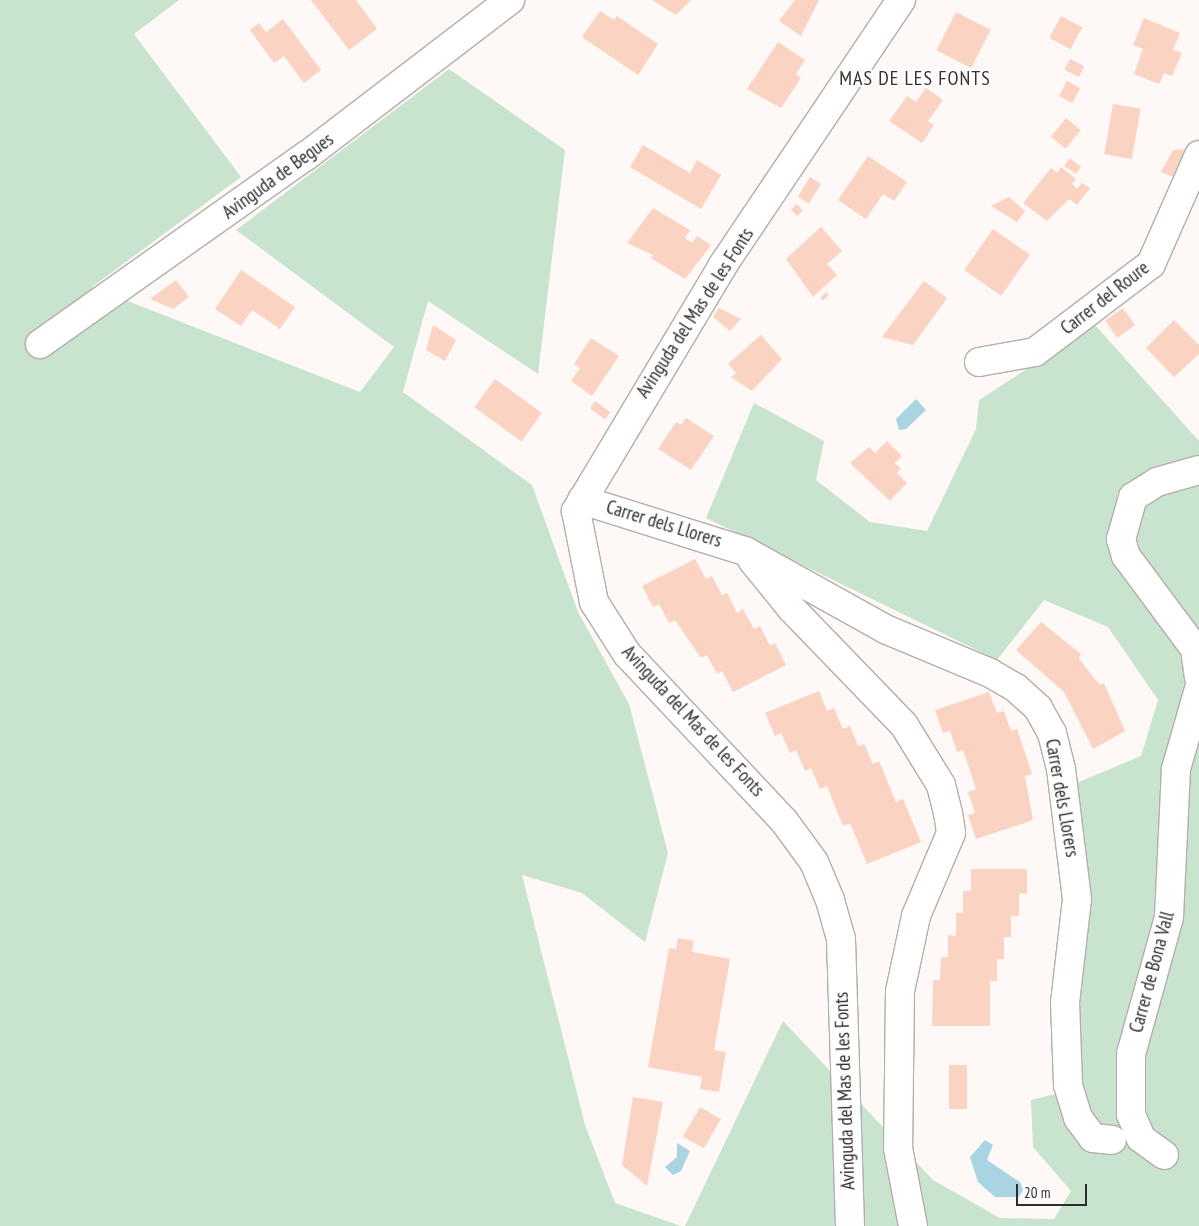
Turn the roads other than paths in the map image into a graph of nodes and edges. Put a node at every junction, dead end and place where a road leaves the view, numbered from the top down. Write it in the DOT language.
graph roads {
  1 [pos="510,0"];
  2 [pos="901,0"];
  3 [pos="1199,156"];
  4 [pos="40,344"];
  5 [pos="979,362"];
  6 [pos="1199,470"];
  7 [pos="582,500"];
  8 [pos="745,551"];
  9 [pos="1199,677"];
  10 [pos="1199,689"];
  11 [pos="1112,1140"];
  12 [pos="1164,1155"];
  13 [pos="850,1226"];
  14 [pos="913,1226"];
  1 -- 4 [label="street, Avinguda de Begues"];
  2 -- 7 [label="street, Avinguda del Mas de les Fonts"];
  3 -- 5 [label="street, Carrer del Roure"];
  6 -- 9 [label="street"];
  7 -- 8 [label="street, Carrer dels Llorers"];
  7 -- 13 [label="street, Avinguda del Mas de les Fonts"];
  8 -- 11 [label="street, Carrer dels Llorers"];
  8 -- 14 [label="street, Carrer dels Llorers"];
  10 -- 12 [label="street, Carrer de Bona Vall"];
}
